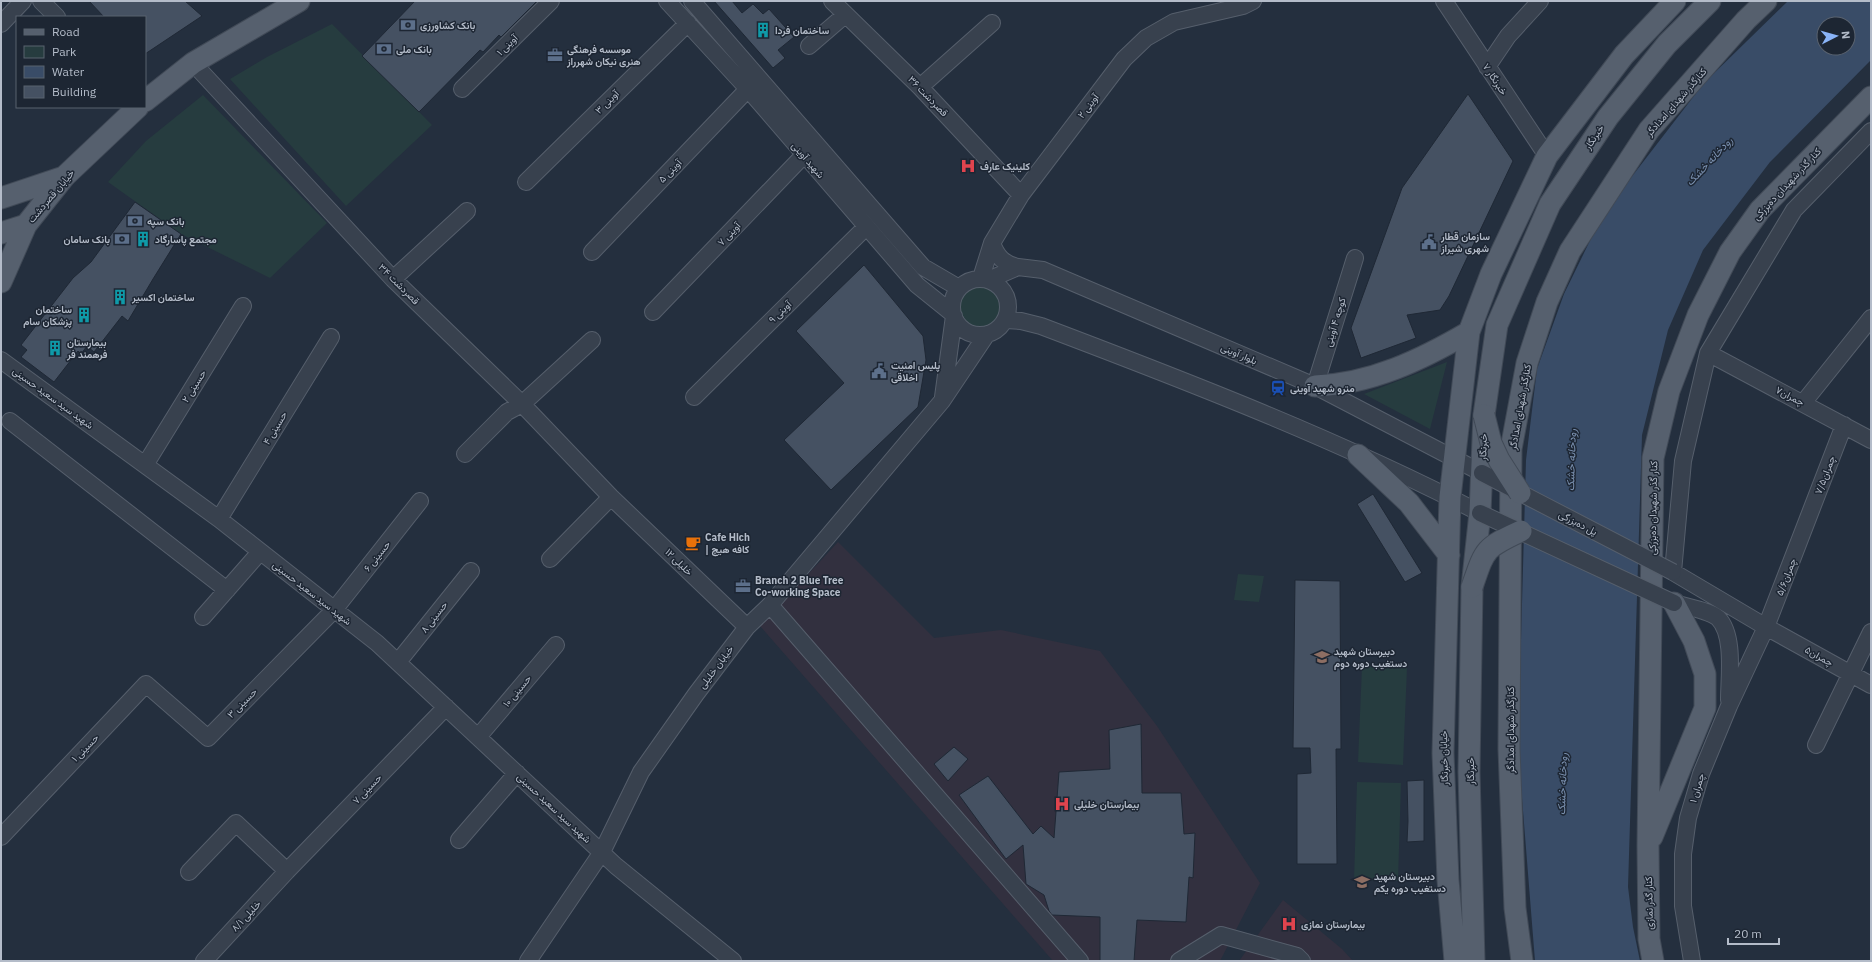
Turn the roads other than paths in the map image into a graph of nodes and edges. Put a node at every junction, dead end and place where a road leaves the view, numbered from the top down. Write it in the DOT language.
graph roads {
  1 [pos="22,1"];
  2 [pos="41,1"];
  3 [pos="299,1"];
  4 [pos="551,1"];
  5 [pos="667,1"];
  6 [pos="692,1"];
  7 [pos="832,1"];
  8 [pos="1253,1"];
  9 [pos="1444,1"];
  10 [pos="1540,1"];
  11 [pos="1675,1"];
  12 [pos="1710,1"];
  13 [pos="1766,1"];
  14 [pos="845,15"];
  15 [pos="56,16"];
  16 [pos="688,23"];
  17 [pos="992,23"];
  18 [pos="1,24"];
  19 [pos="809,46"];
  20 [pos="193,64"];
  21 [pos="1487,67"];
  22 [pos="920,87"];
  23 [pos="462,89"];
  24 [pos="748,89"];
  25 [pos="1871,97"];
  26 [pos="146,100"];
  27 [pos="137,108"];
  28 [pos="1871,131"];
  29 [pos="804,155"];
  30 [pos="1547,156"];
  31 [pos="64,177"];
  32 [pos="526,182"];
  33 [pos="1021,195"];
  34 [pos="1,198"];
  35 [pos="467,211"];
  36 [pos="26,225"];
  37 [pos="866,227"];
  38 [pos="1,233"];
  39 [pos="992,243"];
  40 [pos="592,252"];
  41 [pos="1355,258"];
  42 [pos="1018,267"];
  43 [pos="393,279"];
  44 [pos="985,279"];
  45 [pos="1,282"];
  46 [pos="959,288"];
  47 [pos="243,306"];
  48 [pos="653,312"];
  49 [pos="954,315"];
  50 [pos="1871,318"];
  51 [pos="1006,320"];
  52 [pos="1468,332"];
  53 [pos="986,334"];
  54 [pos="331,336"];
  55 [pos="592,340"];
  56 [pos="1708,353"];
  57 [pos="1,360"];
  58 [pos="1315,386"];
  59 [pos="694,397"];
  60 [pos="942,401"];
  61 [pos="1803,402"];
  62 [pos="522,404"];
  63 [pos="1484,415"];
  64 [pos="10,421"];
  65 [pos="1844,425"];
  66 [pos="1871,440"];
  67 [pos="465,454"];
  68 [pos="1358,455"];
  69 [pos="1453,458"];
  70 [pos="145,465"];
  71 [pos="1482,473"];
  72 [pos="1520,493"];
  73 [pos="611,497"];
  74 [pos="1450,497"];
  75 [pos="420,501"];
  76 [pos="1480,513"];
  77 [pos="219,519"];
  78 [pos="1805,526"];
  79 [pos="1521,532"];
  80 [pos="260,552"];
  81 [pos="1449,555"];
  82 [pos="550,559"];
  83 [pos="471,571"];
  84 [pos="1673,572"];
  85 [pos="1472,587"];
  86 [pos="227,590"];
  87 [pos="1674,603"];
  88 [pos="770,605"];
  89 [pos="334,610"];
  90 [pos="203,617"];
  91 [pos="747,627"];
  92 [pos="1766,627"];
  93 [pos="1871,632"];
  94 [pos="556,645"];
  95 [pos="398,662"];
  96 [pos="1851,674"];
  97 [pos="146,684"];
  98 [pos="1871,685"];
  99 [pos="1729,706"];
  100 [pos="446,707"];
  101 [pos="478,737"];
  102 [pos="1816,745"];
  103 [pos="517,773"];
  104 [pos="1,837"];
  105 [pos="458,840"];
  106 [pos="1648,846"];
  107 [pos="602,852"];
  108 [pos="1472,870"];
  109 [pos="287,871"];
  110 [pos="189,872"];
  111 [pos="204,961"];
  112 [pos="528,961"];
  113 [pos="733,961"];
  114 [pos="1080,961"];
  115 [pos="1179,961"];
  116 [pos="1302,961"];
  117 [pos="1455,961"];
  118 [pos="1474,961"];
  119 [pos="1489,961"];
  120 [pos="1522,961"];
  121 [pos="1653,961"];
  122 [pos="1692,961"];
  1 -- 18 [label="street"];
  2 -- 15 [label="street"];
  3 -- 20 [label="main road"];
  4 -- 23 [label="street, ۱ آوینی"];
  5 -- 16 [label="street, شهید آوینی"];
  6 -- 46 [label="street, شهید آوینی"];
  7 -- 14 [label="street, ۳۶ قصردشت"];
  8 -- 33 [label="street, ۲ آوینی"];
  9 -- 21 [label="street, ۷ خبرنگار"];
  10 -- 21 [label="street"];
  11 -- 30 [label="main road"];
  12 -- 63 [label="main road, خبرنگار"];
  13 -- 120 [label="main road, کنارگذر شهدای امدادگر"];
  14 -- 19 [label="street"];
  14 -- 22 [label="street, ۳۶ قصردشت"];
  16 -- 24 [label="street, شهید آوینی"];
  16 -- 32 [label="street, ۳ آوینی"];
  17 -- 22 [label="street"];
  20 -- 26 [label="main road"];
  20 -- 43 [label="street, قصردشت ۳۴"];
  21 -- 30 [label="street, ۷ خبرنگار"];
  22 -- 33 [label="street, ۳۶ قصردشت"];
  24 -- 29 [label="street, شهید آوینی"];
  24 -- 40 [label="street, ۵ آوینی"];
  25 -- 106 [label="main road, کنار گذر شهیدان ده‌بزرکی"];
  27 -- 31 [label="main road, خیابان قصردشت"];
  28 -- 56 [label="street"];
  29 -- 37 [label="street, شهید آوینی"];
  29 -- 48 [label="street, ۷ آوینی"];
  30 -- 52 [label="main road"];
  31 -- 34 [label="main road"];
  31 -- 36 [label="main road, خیابان قصردشت"];
  33 -- 39 [label="street, ۲ آوینی"];
  35 -- 43 [label="street"];
  36 -- 38 [label="main road"];
  36 -- 45 [label="main road, خیابان قصردشت"];
  37 -- 49 [label="street, شهید آوینی"];
  37 -- 59 [label="street, ۹ آوینی"];
  39 -- 42 [label="street"];
  39 -- 44 [label="street, ۲ آوینی"];
  41 -- 58 [label="street, کوچه ۴ آوینی"];
  42 -- 44 [label="street"];
  42 -- 58 [label="street, بلوار آوینی"];
  43 -- 62 [label="street, قصردشت ۳۴"];
  44 -- 46 [label="street"];
  44 -- 51 [label="street"];
  46 -- 49 [label="street"];
  47 -- 70 [label="street, ۲ حسینی"];
  49 -- 53 [label="street"];
  49 -- 60 [label="street"];
  50 -- 61 [label="street"];
  51 -- 53 [label="street"];
  51 -- 68 [label="street"];
  52 -- 58 [label="main road"];
  52 -- 69 [label="main road"];
  53 -- 60 [label="street, خیابان خلیلی"];
  54 -- 77 [label="street, ۴ حسینی"];
  55 -- 62 [label="street"];
  56 -- 61 [label="street, چمران۷"];
  56 -- 84 [label="street"];
  57 -- 70 [label="street, شهید سید سعید حسینی"];
  58 -- 69 [label="street, بلوار آوینی"];
  60 -- 88 [label="street, خیابان خلیلی"];
  61 -- 65 [label="street, چمران۷"];
  62 -- 67 [label="street"];
  62 -- 73 [label="street, قصردشت ۳۴"];
  63 -- 71 [label="main road, خبرنگار"];
  63 -- 72 [label="main road, bridge"];
  64 -- 86 [label="street"];
  65 -- 66 [label="street, چمران۷"];
  65 -- 78 [label="street, چمران۷/۵"];
  68 -- 74 [label="street"];
  68 -- 81 [label="main road"];
  69 -- 71 [label="street, بلوار آوینی"];
  69 -- 74 [label="main road"];
  70 -- 77 [label="street, شهید سید سعید حسینی"];
  71 -- 72 [label="street, پل ده‌بزرگی, bridge"];
  71 -- 76 [label="main road, خبرنگار"];
  72 -- 84 [label="street, پل ده‌بزرگی, bridge"];
  73 -- 82 [label="street"];
  73 -- 91 [label="street, ۱۲ خلیلی"];
  74 -- 76 [label="street"];
  74 -- 81 [label="main road"];
  75 -- 89 [label="street, ۶ حسینی"];
  76 -- 79 [label="street, bridge"];
  76 -- 85 [label="main road, خبرنگار"];
  77 -- 80 [label="street, شهید سید سعید حسینی"];
  78 -- 92 [label="street, چمران۵/۶"];
  79 -- 85 [label="main road, bridge"];
  79 -- 87 [label="street, bridge"];
  80 -- 86 [label="street"];
  80 -- 89 [label="street, شهید سید سعید حسینی"];
  81 -- 117 [label="main road, خیابان خبرنگار"];
  83 -- 95 [label="street, ۸ حسینی"];
  84 -- 92 [label="street, پل ده‌بزرگی"];
  85 -- 108 [label="main road, خبرنگار"];
  86 -- 90 [label="street"];
  87 -- 99 [label="street"];
  87 -- 106 [label="main road"];
  88 -- 91 [label="street, خیابان خلیلی"];
  88 -- 114 [label="street"];
  89 -- 95 [label="street, شهید سید سعید حسینی"];
  89 -- 97 [label="street, ۳ حسینی"];
  91 -- 107 [label="street, خیابان خلیلی"];
  92 -- 96 [label="street, چمران۵"];
  92 -- 99 [label="street, چمران ۱"];
  93 -- 96 [label="street"];
  94 -- 101 [label="street, ۱۰ حسینی"];
  95 -- 100 [label="street, شهید سید سعید حسینی"];
  96 -- 98 [label="street, چمران۵"];
  96 -- 102 [label="street"];
  97 -- 104 [label="street, ۱ حسینی"];
  99 -- 122 [label="street, چمران ۱"];
  100 -- 101 [label="street, شهید سید سعید حسینی"];
  100 -- 109 [label="street, ۷ حسینی"];
  101 -- 103 [label="street, شهید سید سعید حسینی"];
  103 -- 105 [label="street"];
  103 -- 107 [label="street, شهید سید سعید حسینی"];
  106 -- 121 [label="main road, کنار گذر نمازی"];
  107 -- 112 [label="street, خیابان خلیلی"];
  107 -- 113 [label="street, شهید سید سعید حسینی"];
  108 -- 118 [label="main road, خبرنگار"];
  108 -- 119 [label="main road"];
  109 -- 110 [label="street"];
  109 -- 111 [label="street, ۸/۱ خلیلی"];
  115 -- 116 [label="street"];
}
